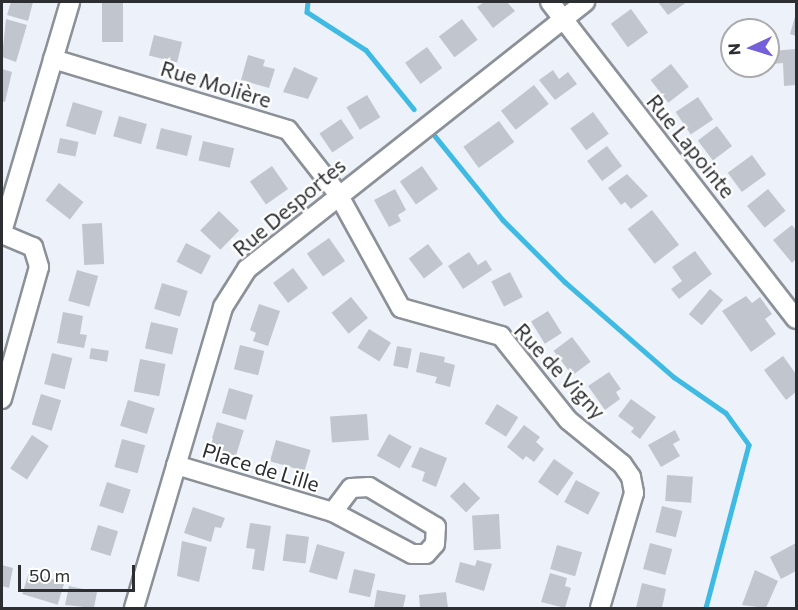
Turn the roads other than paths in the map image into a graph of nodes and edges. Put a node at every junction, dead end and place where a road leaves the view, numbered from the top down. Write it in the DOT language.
graph roads {
  1 [pos="70,2"];
  2 [pos="550,2"];
  3 [pos="585,2"];
  4 [pos="561,19"];
  5 [pos="53,59"];
  6 [pos="338,194"];
  7 [pos="2,233"];
  8 [pos="796,319"];
  9 [pos="2,399"];
  10 [pos="176,465"];
  11 [pos="333,512"];
  12 [pos="134,609"];
  13 [pos="600,609"];
  1 -- 5 [label="street"];
  2 -- 4 [label="street, Rue Lapointe"];
  3 -- 4 [label="street, Rue Desportes"];
  4 -- 6 [label="street, Rue Desportes"];
  4 -- 8 [label="street, Rue Lapointe"];
  5 -- 6 [label="street, Rue Molière"];
  5 -- 7 [label="street"];
  6 -- 10 [label="street, Rue Desportes"];
  6 -- 13 [label="street, Rue de Vigny"];
  7 -- 9 [label="street"];
  10 -- 11 [label="street, Place de Lille"];
  10 -- 12 [label="street, Rue Desportes"];
  11 -- 11 [label="street, Place de Lille"];
}
